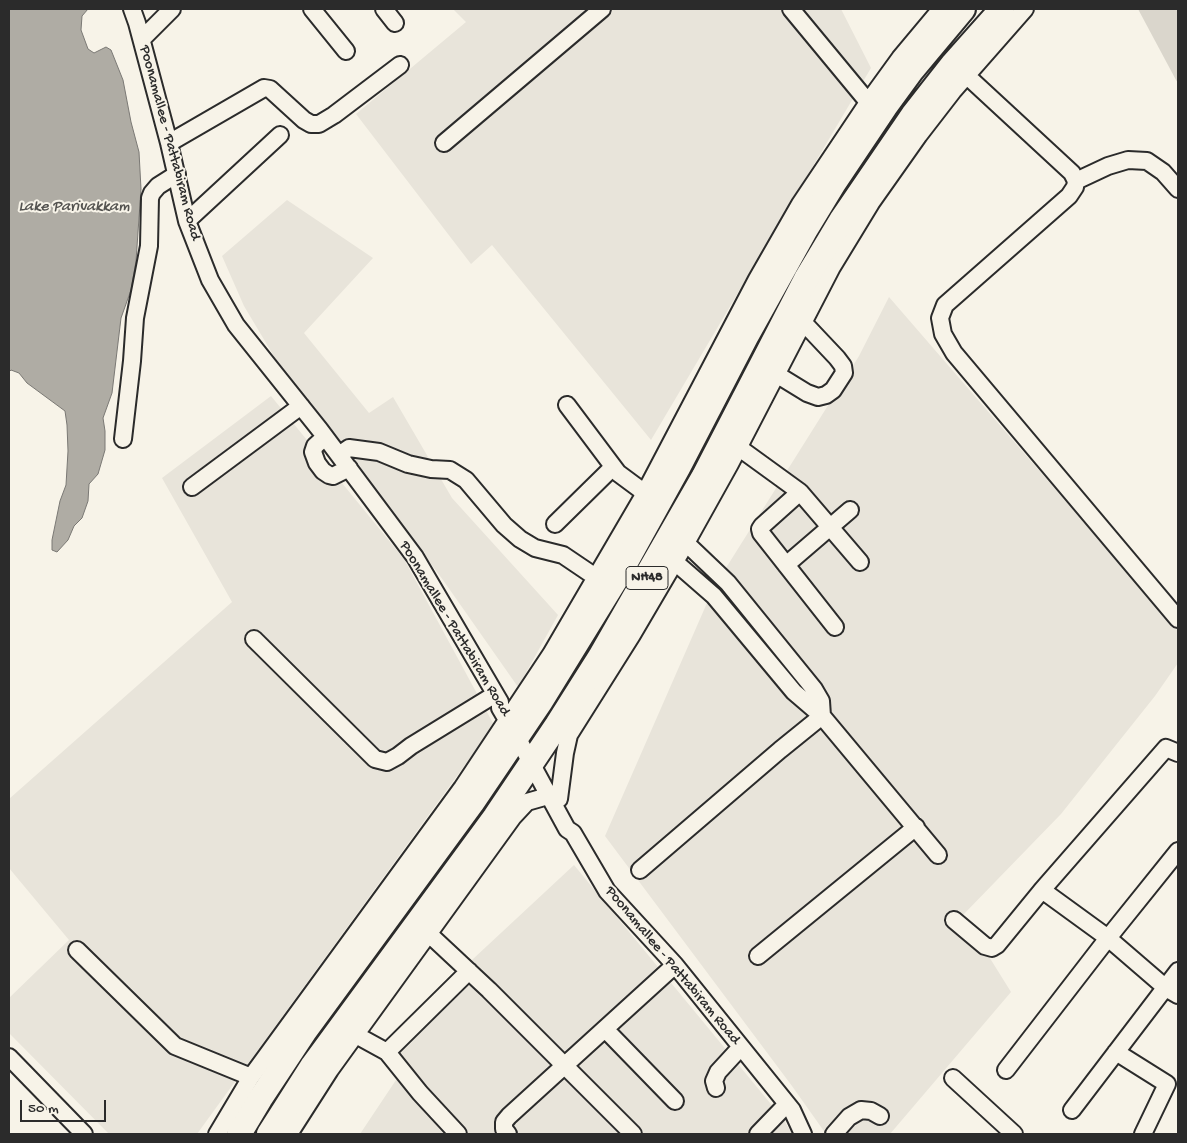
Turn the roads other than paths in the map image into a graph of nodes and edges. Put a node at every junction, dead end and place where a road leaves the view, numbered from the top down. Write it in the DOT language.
graph roads {
  1 [pos="132,9"];
  2 [pos="172,9"];
  3 [pos="312,9"];
  4 [pos="384,9"];
  5 [pos="602,9"];
  6 [pos="791,9"];
  7 [pos="941,9"];
  8 [pos="963,9"];
  9 [pos="1002,9"];
  10 [pos="1025,9"];
  11 [pos="395,23"];
  12 [pos="142,39"];
  13 [pos="346,51"];
  14 [pos="400,65"];
  15 [pos="966,75"];
  16 [pos="868,102"];
  17 [pos="280,135"];
  18 [pos="169,143"];
  19 [pos="444,143"];
  20 [pos="177,174"];
  21 [pos="1076,181"];
  22 [pos="1178,189"];
  23 [pos="187,221"];
  24 [pos="803,322"];
  25 [pos="776,374"];
  26 [pos="567,405"];
  27 [pos="301,406"];
  28 [pos="325,437"];
  29 [pos="123,439"];
  30 [pos="738,448"];
  31 [pos="339,454"];
  32 [pos="613,467"];
  33 [pos="349,468"];
  34 [pos="192,487"];
  35 [pos="800,492"];
  36 [pos="645,493"];
  37 [pos="850,510"];
  38 [pos="555,524"];
  39 [pos="830,527"];
  40 [pos="686,543"];
  41 [pos="675,562"];
  42 [pos="860,562"];
  43 [pos="786,565"];
  44 [pos="597,578"];
  45 [pos="1178,619"];
  46 [pos="835,628"];
  47 [pos="254,639"];
  48 [pos="497,698"];
  49 [pos="822,716"];
  50 [pos="514,726"];
  51 [pos="1178,753"];
  52 [pos="533,761"];
  53 [pos="554,798"];
  54 [pos="516,802"];
  55 [pos="916,828"];
  56 [pos="1178,851"];
  57 [pos="938,854"];
  58 [pos="640,870"];
  59 [pos="1042,890"];
  60 [pos="954,920"];
  61 [pos="429,934"];
  62 [pos="1108,938"];
  63 [pos="77,950"];
  64 [pos="758,956"];
  65 [pos="675,965"];
  66 [pos="1178,971"];
  67 [pos="469,972"];
  68 [pos="1172,991"];
  69 [pos="606,1029"];
  70 [pos="356,1035"];
  71 [pos="741,1047"];
  72 [pos="387,1052"];
  73 [pos="1116,1052"];
  74 [pos="9,1057"];
  75 [pos="565,1067"];
  76 [pos="1006,1070"];
  77 [pos="250,1077"];
  78 [pos="954,1078"];
  79 [pos="716,1088"];
  80 [pos="675,1101"];
  81 [pos="787,1104"];
  82 [pos="1072,1110"];
  83 [pos="880,1116"];
  84 [pos="84,1134"];
  85 [pos="217,1134"];
  86 [pos="239,1134"];
  87 [pos="269,1134"];
  88 [pos="289,1134"];
  89 [pos="458,1134"];
  90 [pos="508,1134"];
  91 [pos="633,1134"];
  92 [pos="758,1134"];
  93 [pos="803,1134"];
  94 [pos="834,1134"];
  95 [pos="1014,1134"];
  96 [pos="1143,1134"];
  1 -- 12 [label="street, Poonamallee - Pattabiram Road"];
  2 -- 12 [label="street"];
  3 -- 13 [label="street"];
  4 -- 11 [label="street"];
  5 -- 19 [label="street"];
  6 -- 16 [label="street"];
  7 -- 16 [label="street"];
  8 -- 50 [label="highway, NH48"];
  9 -- 52 [label="highway, NH48"];
  10 -- 15 [label="street"];
  12 -- 18 [label="street, Poonamallee - Pattabiram Road"];
  14 -- 18 [label="street"];
  15 -- 21 [label="street"];
  15 -- 24 [label="street"];
  16 -- 36 [label="street"];
  17 -- 23 [label="street"];
  18 -- 20 [label="street, Poonamallee - Pattabiram Road"];
  20 -- 23 [label="street, Poonamallee - Pattabiram Road"];
  20 -- 29 [label="street"];
  21 -- 22 [label="street"];
  21 -- 45 [label="street"];
  23 -- 27 [label="street, Poonamallee - Pattabiram Road"];
  24 -- 25 [label="street"];
  24 -- 25 [label="street"];
  25 -- 30 [label="street"];
  26 -- 32 [label="street"];
  27 -- 28 [label="street, Poonamallee - Pattabiram Road"];
  27 -- 34 [label="street"];
  28 -- 31 [label="street, Poonamallee - Pattabiram Road"];
  28 -- 33 [label="street"];
  30 -- 35 [label="street"];
  30 -- 40 [label="street"];
  31 -- 33 [label="street, Poonamallee - Pattabiram Road"];
  31 -- 44 [label="street"];
  32 -- 36 [label="street"];
  32 -- 38 [label="street"];
  33 -- 48 [label="street, Poonamallee - Pattabiram Road"];
  35 -- 39 [label="street"];
  35 -- 43 [label="street"];
  36 -- 44 [label="street"];
  37 -- 39 [label="street"];
  39 -- 42 [label="street"];
  39 -- 43 [label="street"];
  40 -- 41 [label="street"];
  40 -- 49 [label="street"];
  41 -- 49 [label="street"];
  41 -- 53 [label="street"];
  43 -- 46 [label="street"];
  44 -- 50 [label="street"];
  47 -- 48 [label="street"];
  48 -- 50 [label="street, Poonamallee - Pattabiram Road"];
  49 -- 55 [label="street"];
  49 -- 58 [label="street"];
  50 -- 52 [label="street, Poonamallee - Pattabiram Road"];
  50 -- 77 [label="street"];
  50 -- 86 [label="highway, NH48"];
  51 -- 59 [label="street"];
  52 -- 53 [label="street, Poonamallee - Pattabiram Road"];
  52 -- 54 [label="highway, NH48"];
  53 -- 54 [label="street"];
  53 -- 65 [label="street, Poonamallee - Pattabiram Road"];
  54 -- 61 [label="street"];
  54 -- 87 [label="highway, NH48"];
  55 -- 57 [label="street"];
  55 -- 64 [label="street"];
  56 -- 62 [label="street"];
  59 -- 60 [label="street"];
  59 -- 62 [label="street"];
  61 -- 67 [label="street"];
  61 -- 70 [label="street"];
  62 -- 68 [label="street"];
  62 -- 76 [label="street"];
  63 -- 77 [label="street"];
  65 -- 69 [label="street"];
  65 -- 71 [label="street, Poonamallee - Pattabiram Road"];
  66 -- 68 [label="street"];
  67 -- 72 [label="street"];
  67 -- 75 [label="street"];
  68 -- 73 [label="street"];
  69 -- 75 [label="street"];
  69 -- 80 [label="street"];
  70 -- 72 [label="street"];
  70 -- 88 [label="street"];
  71 -- 79 [label="street"];
  71 -- 81 [label="street, Poonamallee - Pattabiram Road"];
  72 -- 89 [label="street"];
  73 -- 82 [label="street"];
  73 -- 96 [label="street"];
  74 -- 84 [label="street"];
  75 -- 90 [label="street"];
  75 -- 91 [label="street"];
  77 -- 85 [label="street"];
  78 -- 95 [label="street"];
  81 -- 92 [label="street"];
  81 -- 93 [label="street, Poonamallee - Pattabiram Road"];
  83 -- 94 [label="street"];
}
